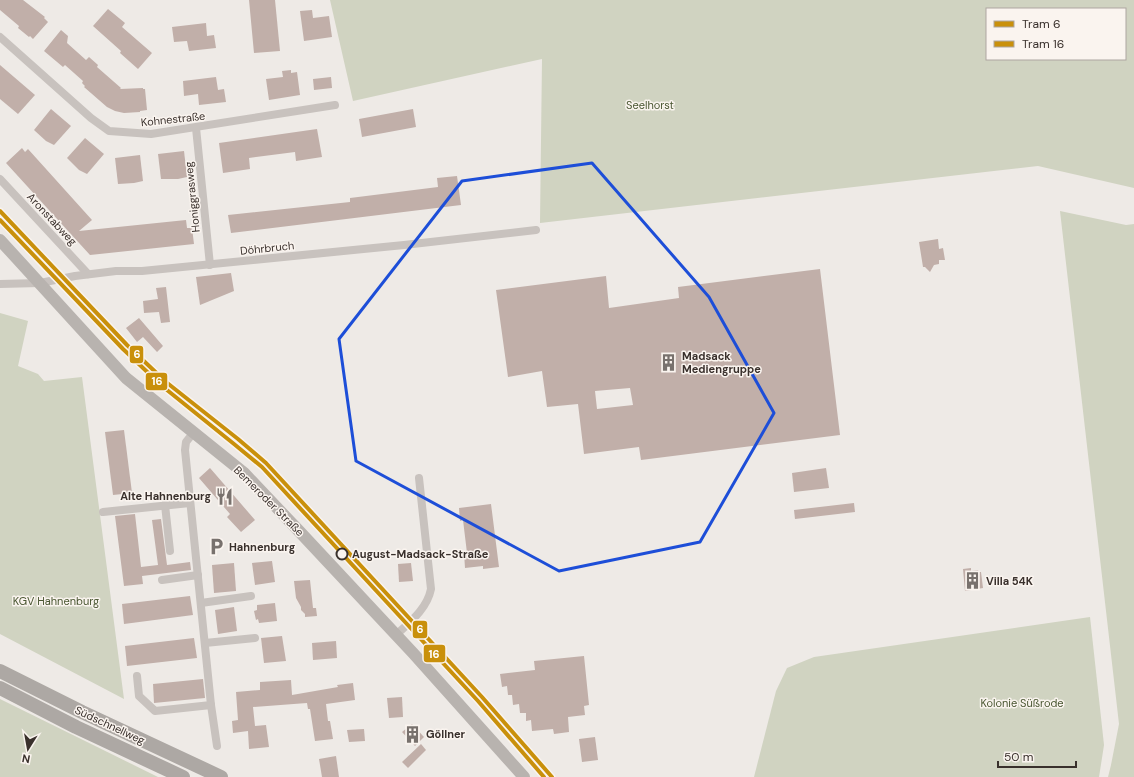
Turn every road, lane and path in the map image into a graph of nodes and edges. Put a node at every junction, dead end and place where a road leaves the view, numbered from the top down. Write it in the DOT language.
graph roads {
  1 [pos="0,37"];
  2 [pos="335,105"];
  3 [pos="196,128"];
  4 [pos="0,179"];
  5 [pos="536,230"];
  6 [pos="0,240"];
  7 [pos="210,264"];
  8 [pos="88,274"];
  9 [pos="40,283"];
  10 [pos="0,284"];
  11 [pos="194,432"];
  12 [pos="419,478"];
  13 [pos="190,503"];
  14 [pos="165,505"];
  15 [pos="103,512"];
  16 [pos="170,551"];
  17 [pos="198,575"];
  18 [pos="162,580"];
  19 [pos="251,596"];
  20 [pos="201,603"];
  21 [pos="396,635"];
  22 [pos="255,638"];
  23 [pos="205,643"];
  24 [pos="0,671"];
  25 [pos="137,676"];
  26 [pos="0,688"];
  27 [pos="212,705"];
  28 [pos="217,746"];
  29 [pos="183,777"];
  30 [pos="221,777"];
  31 [pos="524,777"];
  1 -- 3 [label="street, Kohnestraße"];
  2 -- 3 [label="street, Kohnestraße"];
  3 -- 7 [label="street, Honiggrasweg"];
  4 -- 8 [label="street, Aronstabweg"];
  5 -- 7 [label="street, Döhrbruch"];
  6 -- 9 [label="main road, Bemeroder Straße"];
  7 -- 8 [label="street, Döhrbruch"];
  8 -- 9 [label="street, Döhrbruch"];
  9 -- 10 [label="street, Döhrbruch"];
  9 -- 11 [label="main road, Bemeroder Straße"];
  11 -- 13 [label="street"];
  11 -- 21 [label="main road, Bemeroder Straße"];
  12 -- 21 [label="street"];
  13 -- 14 [label="street"];
  13 -- 17 [label="street"];
  14 -- 15 [label="street"];
  14 -- 16 [label="street"];
  17 -- 18 [label="street"];
  17 -- 20 [label="street"];
  19 -- 20 [label="street"];
  20 -- 23 [label="street"];
  21 -- 31 [label="main road, Bemeroder Straße"];
  22 -- 23 [label="street"];
  23 -- 27 [label="street"];
  24 -- 30 [label="highway, Südschnellweg"];
  25 -- 27 [label="street"];
  26 -- 29 [label="highway, Südschnellweg"];
  27 -- 28 [label="street"];
}
